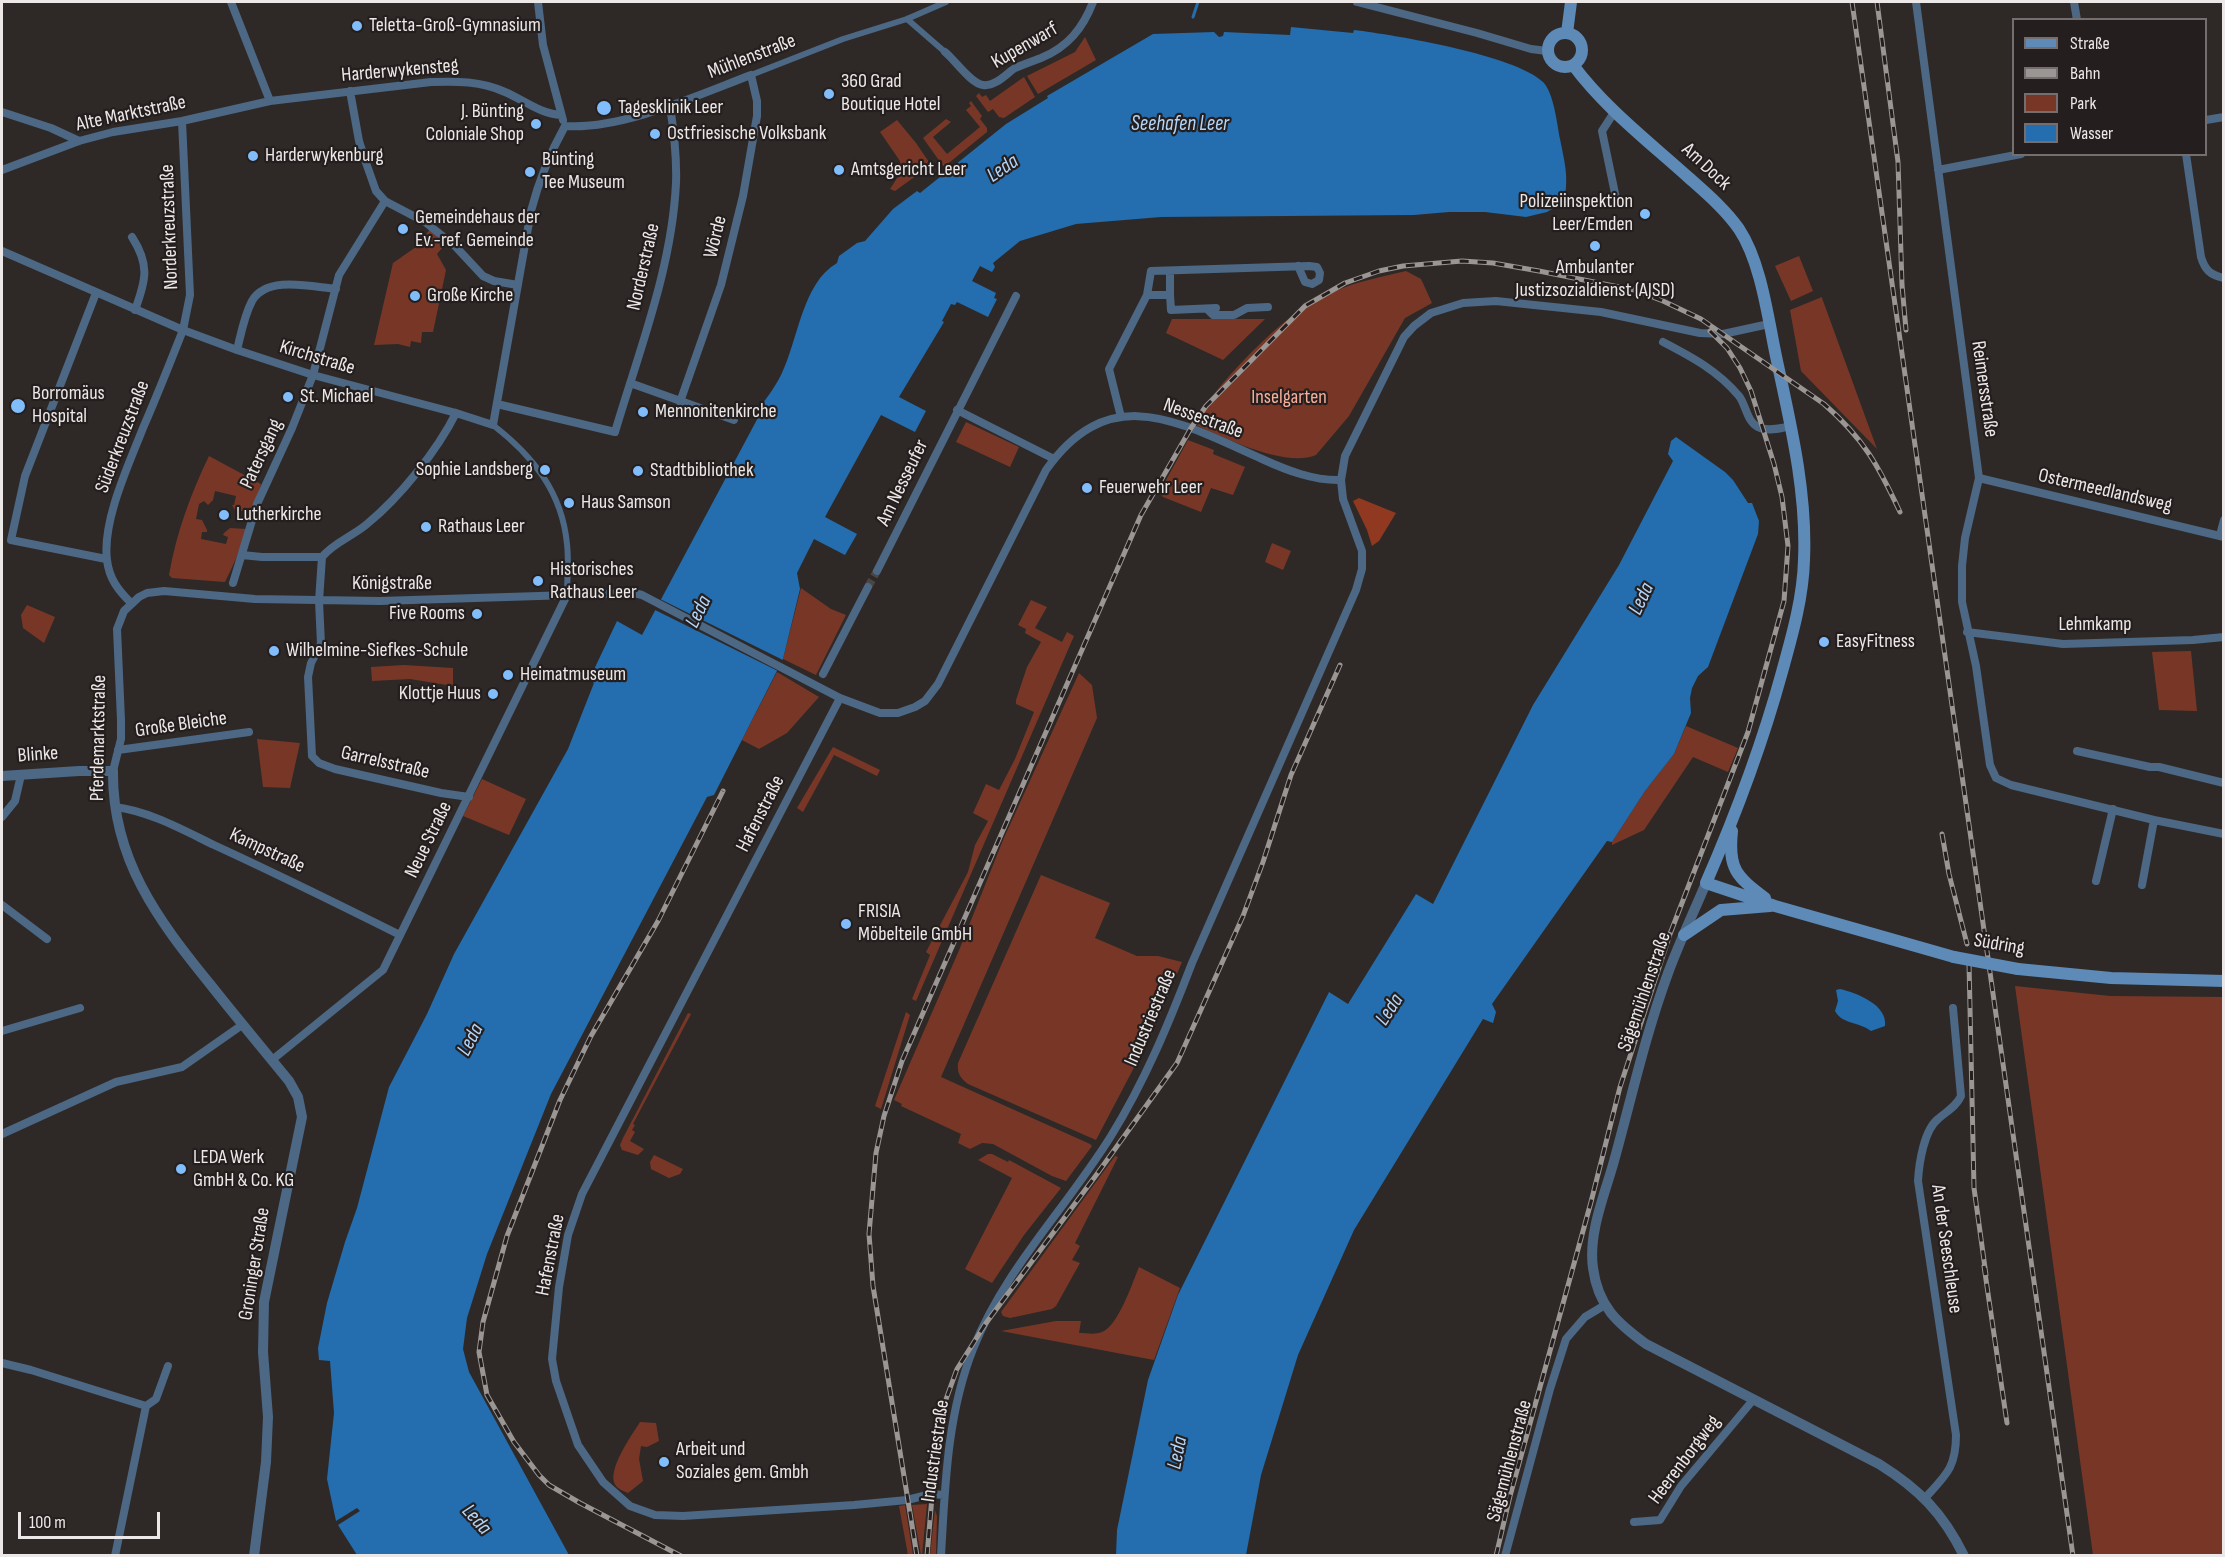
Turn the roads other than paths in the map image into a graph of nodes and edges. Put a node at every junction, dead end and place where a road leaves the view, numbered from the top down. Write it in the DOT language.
graph roads {
  1 [pos="231,2"];
  2 [pos="538,2"];
  3 [pos="946,2"];
  4 [pos="1093,2"];
  5 [pos="1357,2"];
  6 [pos="1571,2"];
  7 [pos="1916,2"];
  8 [pos="2074,2"];
  9 [pos="2077,18"];
  10 [pos="907,19"];
  11 [pos="1567,33"];
  12 [pos="1547,51"];
  13 [pos="945,52"];
  14 [pos="1573,65"];
  15 [pos="752,75"];
  16 [pos="350,91"];
  17 [pos="270,101"];
  18 [pos="670,106"];
  19 [pos="1615,111"];
  20 [pos="2,112"];
  21 [pos="561,115"];
  22 [pos="2223,117"];
  23 [pos="2207,120"];
  24 [pos="182,121"];
  25 [pos="565,126"];
  26 [pos="79,141"];
  27 [pos="2012,156"];
  28 [pos="2186,156"];
  29 [pos="2,170"];
  30 [pos="1938,170"];
  31 [pos="385,201"];
  32 [pos="1617,203"];
  33 [pos="132,237"];
  34 [pos="2,251"];
  35 [pos="1299,266"];
  36 [pos="1170,271"];
  37 [pos="2223,278"];
  38 [pos="518,285"];
  39 [pos="336,289"];
  40 [pos="96,293"];
  41 [pos="1147,295"];
  42 [pos="1170,295"];
  43 [pos="1016,296"];
  44 [pos="1268,307"];
  45 [pos="135,309"];
  46 [pos="1769,324"];
  47 [pos="183,330"];
  48 [pos="1663,342"];
  49 [pos="237,350"];
  50 [pos="313,375"];
  51 [pos="630,383"];
  52 [pos="680,402"];
  53 [pos="497,404"];
  54 [pos="957,410"];
  55 [pos="456,413"];
  56 [pos="1121,417"];
  57 [pos="734,420"];
  58 [pos="493,425"];
  59 [pos="1791,426"];
  60 [pos="1054,459"];
  61 [pos="1979,478"];
  62 [pos="1341,480"];
  63 [pos="2223,520"];
  64 [pos="2222,536"];
  65 [pos="242,555"];
  66 [pos="322,557"];
  67 [pos="106,559"];
  68 [pos="877,571"];
  69 [pos="233,583"];
  70 [pos="868,587"];
  71 [pos="567,595"];
  72 [pos="319,601"];
  73 [pos="655,602"];
  74 [pos="131,603"];
  75 [pos="1967,632"];
  76 [pos="2223,637"];
  77 [pos="824,674"];
  78 [pos="840,698"];
  79 [pos="249,732"];
  80 [pos="118,750"];
  81 [pos="2077,751"];
  82 [pos="113,771"];
  83 [pos="21,775"];
  84 [pos="2,776"];
  85 [pos="2223,783"];
  86 [pos="469,796"];
  87 [pos="115,807"];
  88 [pos="2113,809"];
  89 [pos="2,817"];
  90 [pos="1734,818"];
  91 [pos="2154,820"];
  92 [pos="2223,834"];
  93 [pos="2096,881"];
  94 [pos="1706,884"];
  95 [pos="2142,885"];
  96 [pos="2,905"];
  97 [pos="1775,906"];
  98 [pos="400,935"];
  99 [pos="1684,935"];
  100 [pos="47,939"];
  101 [pos="2223,981"];
  102 [pos="80,1008"];
  103 [pos="1953,1008"];
  104 [pos="242,1025"];
  105 [pos="2,1031"];
  106 [pos="272,1060"];
  107 [pos="2,1134"];
  108 [pos="1605,1305"];
  109 [pos="2,1363"];
  110 [pos="168,1366"];
  111 [pos="1753,1400"];
  112 [pos="146,1406"];
  113 [pos="944,1495"];
  114 [pos="1925,1498"];
  115 [pos="1634,1522"];
  116 [pos="116,1556"];
  117 [pos="254,1556"];
  118 [pos="941,1556"];
  119 [pos="1505,1556"];
  120 [pos="1964,1556"];
  1 -- 17 [label="street"];
  2 -- 21 [label="street"];
  3 -- 10 [label="street, Mühlenstraße"];
  4 -- 13 [label="street, Kupenwarf"];
  5 -- 12 [label="street"];
  6 -- 11 [label="main road"];
  7 -- 30 [label="street, Reimersstraße"];
  8 -- 9 [label="street"];
  10 -- 13 [label="street, Kupenwarf"];
  10 -- 15 [label="street, Mühlenstraße"];
  11 -- 12 [label="main road"];
  11 -- 14 [label="main road"];
  12 -- 14 [label="main road"];
  14 -- 19 [label="main road, Am Dock"];
  15 -- 18 [label="street, Mühlenstraße"];
  15 -- 52 [label="street, Wörde"];
  16 -- 17 [label="street, Harderwykensteg"];
  16 -- 21 [label="street, Harderwykensteg"];
  16 -- 31 [label="street"];
  17 -- 24 [label="street, Alte Marktstraße"];
  18 -- 25 [label="street, Mühlenstraße"];
  18 -- 51 [label="street, Norderstraße"];
  19 -- 32 [label="street"];
  19 -- 46 [label="main road, Am Dock"];
  20 -- 26 [label="street"];
  21 -- 25 [label="street"];
  22 -- 23 [label="street"];
  24 -- 26 [label="street, Alte Marktstraße"];
  24 -- 47 [label="street, Norderkreuzstraße"];
  25 -- 38 [label="street"];
  26 -- 29 [label="street, Alte Marktstraße"];
  27 -- 30 [label="street"];
  28 -- 37 [label="street"];
  30 -- 61 [label="street, Reimersstraße"];
  31 -- 38 [label="street"];
  31 -- 39 [label="street, Patersgang"];
  33 -- 45 [label="street"];
  34 -- 40 [label="street, Kirchstraße"];
  35 -- 36 [label="street"];
  36 -- 41 [label="street"];
  36 -- 42 [label="street"];
  38 -- 53 [label="street"];
  39 -- 49 [label="street"];
  39 -- 50 [label="street, Patersgang"];
  40 -- 45 [label="street, Kirchstraße"];
  40 -- 67 [label="street"];
  41 -- 42 [label="street"];
  41 -- 56 [label="street"];
  42 -- 44 [label="street"];
  43 -- 54 [label="street, Am Nesseufer"];
  45 -- 47 [label="street, Kirchstraße"];
  46 -- 59 [label="main road, Sägemühlenstraße"];
  46 -- 62 [label="street"];
  47 -- 49 [label="street, Kirchstraße"];
  47 -- 67 [label="street, Süderkreuzstraße"];
  48 -- 59 [label="street"];
  49 -- 50 [label="street, Kirchstraße"];
  50 -- 55 [label="street, Kirchstraße"];
  50 -- 65 [label="street, Patersgang"];
  51 -- 52 [label="street"];
  51 -- 53 [label="street, Norderstraße"];
  52 -- 57 [label="street"];
  53 -- 58 [label="street"];
  54 -- 60 [label="street"];
  54 -- 68 [label="street, Am Nesseufer"];
  55 -- 58 [label="street, Kirchstraße"];
  55 -- 66 [label="street"];
  56 -- 60 [label="street, Nessestraße"];
  56 -- 62 [label="street, Nessestraße"];
  58 -- 71 [label="street"];
  59 -- 90 [label="main road, Sägemühlenstraße"];
  60 -- 78 [label="street, Nessestraße"];
  61 -- 64 [label="street, Ostermeedlandsweg"];
  61 -- 75 [label="street, Reimersstraße"];
  62 -- 113 [label="street, Industriestraße"];
  63 -- 64 [label="street"];
  65 -- 66 [label="street"];
  65 -- 69 [label="street, Patersgang"];
  66 -- 72 [label="street"];
  67 -- 74 [label="street"];
  70 -- 77 [label="street"];
  71 -- 72 [label="street, Königstraße"];
  71 -- 73 [label="street, Königstraße"];
  71 -- 86 [label="street, Neue Straße"];
  72 -- 74 [label="street, Königstraße"];
  72 -- 86 [label="street, Garrelsstraße"];
  73 -- 78 [label="street, Nessestraße"];
  74 -- 80 [label="street, Pferdemarktstraße"];
  75 -- 76 [label="street, Lehmkamp"];
  75 -- 88 [label="street, Reimersstraße"];
  78 -- 113 [label="street, Hafenstraße"];
  79 -- 80 [label="street, Große Bleiche"];
  80 -- 82 [label="street, Pferdemarktstraße"];
  81 -- 85 [label="street"];
  82 -- 83 [label="street, Blinke"];
  82 -- 87 [label="street, Pferdemarktstraße"];
  83 -- 84 [label="street, Blinke"];
  83 -- 89 [label="street"];
  86 -- 98 [label="street, Neue Straße"];
  87 -- 98 [label="street, Kampstraße"];
  87 -- 104 [label="street, Pferdemarktstraße"];
  88 -- 91 [label="street"];
  88 -- 93 [label="street"];
  90 -- 94 [label="main road, Sägemühlenstraße"];
  90 -- 97 [label="main road, Südring"];
  91 -- 92 [label="street"];
  91 -- 95 [label="street"];
  94 -- 97 [label="main road, Südring"];
  94 -- 99 [label="street, Sägemühlenstraße"];
  96 -- 100 [label="street"];
  97 -- 99 [label="main road"];
  97 -- 101 [label="main road, Südring, bridge"];
  98 -- 106 [label="street, Neue Straße"];
  99 -- 108 [label="street, Sägemühlenstraße"];
  102 -- 105 [label="street"];
  103 -- 114 [label="street, An der Seeschleuse"];
  104 -- 106 [label="street, Pferdemarktstraße"];
  104 -- 107 [label="street"];
  106 -- 117 [label="street, Groninger Straße"];
  108 -- 111 [label="street"];
  108 -- 119 [label="street, Sägemühlenstraße"];
  109 -- 112 [label="street"];
  110 -- 112 [label="street"];
  111 -- 114 [label="street"];
  111 -- 115 [label="street, Heerenborgweg"];
  112 -- 116 [label="street"];
  113 -- 118 [label="street, Industriestraße"];
  114 -- 120 [label="street"];
}
